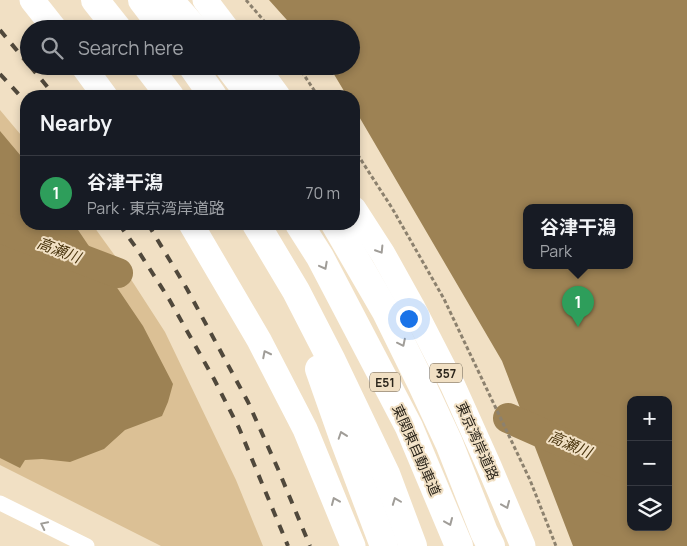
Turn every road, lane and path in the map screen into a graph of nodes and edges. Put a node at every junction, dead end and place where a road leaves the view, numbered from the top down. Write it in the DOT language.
graph roads {
  1 [pos="32,0"];
  2 [pos="95,0"];
  3 [pos="142,0"];
  4 [pos="169,0"];
  5 [pos="205,0"];
  6 [pos="246,0"];
  7 [pos="48,20"];
  8 [pos="111,20"];
  9 [pos="157,20"];
  10 [pos="188,20"];
  11 [pos="220,20"];
  12 [pos="263,20"];
  13 [pos="90,75"];
  14 [pos="151,75"];
  15 [pos="153,75"];
  16 [pos="198,75"];
  17 [pos="304,75"];
  18 [pos="244,78"];
  19 [pos="101,90"];
  20 [pos="160,90"];
  21 [pos="165,90"];
  22 [pos="209,90"];
  23 [pos="267,90"];
  24 [pos="314,90"];
  25 [pos="360,158"];
  26 [pos="360,219"];
  27 [pos="195,230"];
  28 [pos="246,230"];
  29 [pos="260,230"];
  30 [pos="303,230"];
  31 [pos="339,230"];
  32 [pos="0,503"];
  33 [pos="488,541"];
  34 [pos="87,546"];
  35 [pos="353,546"];
  36 [pos="384,546"];
  37 [pos="413,546"];
  38 [pos="459,546"];
  39 [pos="523,546"];
  40 [pos="556,546"];
  1 -- 7 [label="highway"];
  2 -- 8 [label="highway"];
  3 -- 9 [label="highway"];
  4 -- 10 [label="highway"];
  5 -- 11 [label="highway"];
  6 -- 12 [label="path"];
  13 -- 19 [label="highway"];
  14 -- 20 [label="highway"];
  15 -- 21 [label="highway"];
  16 -- 22 [label="highway"];
  17 -- 24 [label="path"];
  18 -- 23 [label="highway"];
  25 -- 40 [label="path"];
  26 -- 39 [label="highway, 東京湾岸道路 / 357, one-way"];
  35 -- 27 [label="highway, one-way"];
  36 -- 28 [label="highway, one-way"];
  37 -- 29 [label="highway, one-way"];
  30 -- 38 [label="highway, 東関東自動車道 / E51, one-way"];
  31 -- 33 [label="highway, one-way"];
  34 -- 32 [label="street, one-way"];
}
